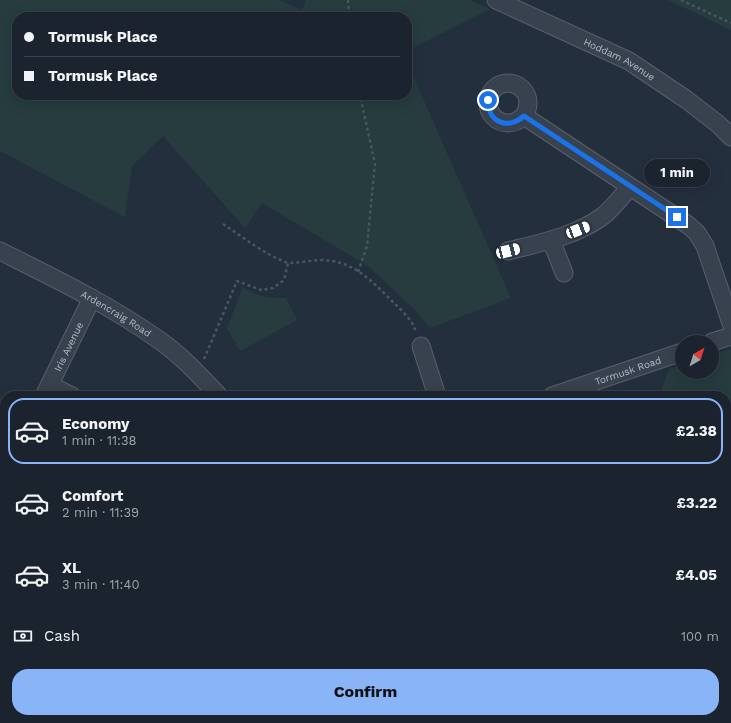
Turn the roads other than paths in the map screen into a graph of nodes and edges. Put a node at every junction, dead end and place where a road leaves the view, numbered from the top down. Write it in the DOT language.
graph roads {
  1 [pos="496,0"];
  2 [pos="524,116"];
  3 [pos="731,137"];
  4 [pos="630,187"];
  5 [pos="551,240"];
  6 [pos="0,251"];
  7 [pos="508,251"];
  8 [pos="564,273"];
  9 [pos="92,298"];
  10 [pos="731,323"];
  11 [pos="731,336"];
  12 [pos="719,340"];
  13 [pos="421,346"];
  14 [pos="675,354"];
  15 [pos="47,390"];
  16 [pos="214,391"];
  17 [pos="433,391"];
  18 [pos="567,391"];
  1 -- 3 [label="street, Hoddam Avenue"];
  2 -- 4 [label="street"];
  4 -- 5 [label="street"];
  4 -- 10 [label="street"];
  5 -- 7 [label="street"];
  5 -- 8 [label="street"];
  6 -- 9 [label="street, Ardencraig Road"];
  9 -- 15 [label="street, Iris Avenue"];
  9 -- 16 [label="street, Ardencraig Road"];
  11 -- 12 [label="street"];
  13 -- 17 [label="street"];
  14 -- 18 [label="street, Tormusk Road"];
}
